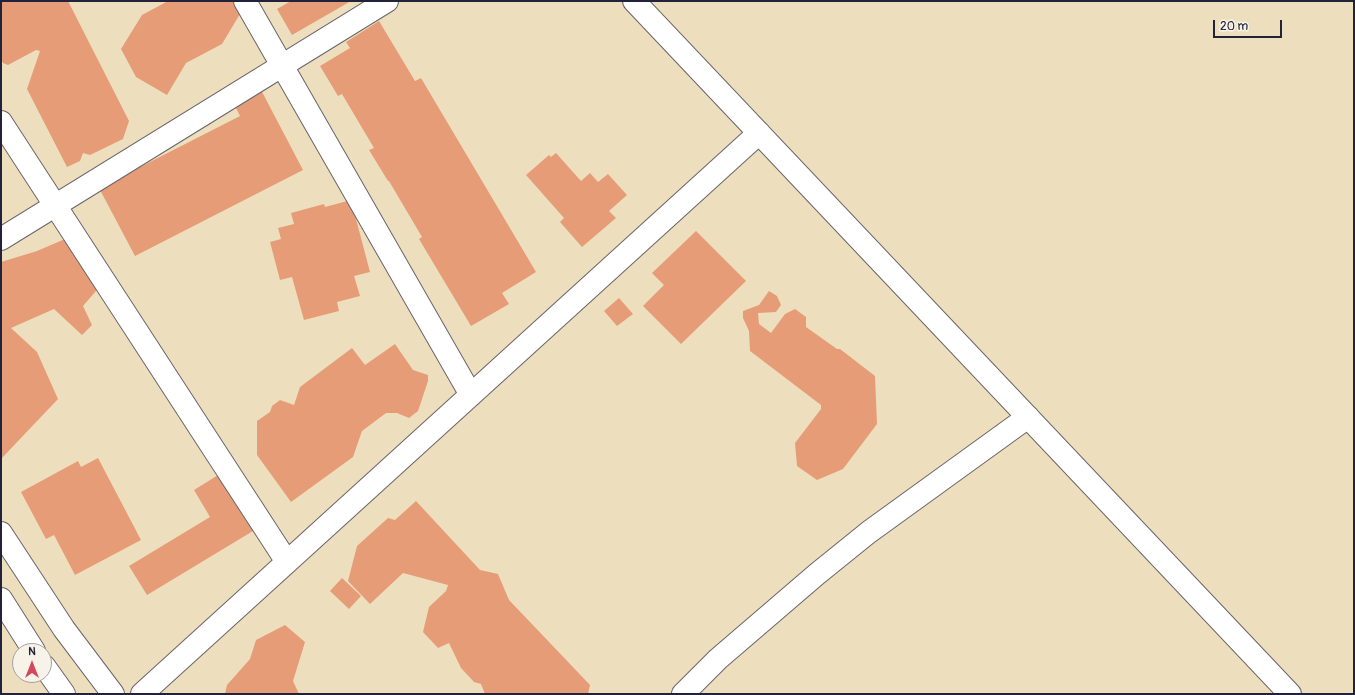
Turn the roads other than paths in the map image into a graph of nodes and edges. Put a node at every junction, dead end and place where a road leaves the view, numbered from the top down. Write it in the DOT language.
graph roads {
  1 [pos="245,1"];
  2 [pos="387,1"];
  3 [pos="634,1"];
  4 [pos="283,66"];
  5 [pos="1,122"];
  6 [pos="759,133"];
  7 [pos="54,206"];
  8 [pos="1,238"];
  9 [pos="471,395"];
  10 [pos="1028,417"];
  11 [pos="1,533"];
  12 [pos="287,562"];
  13 [pos="1,599"];
  14 [pos="29,643"];
  15 [pos="52,677"];
  16 [pos="64,694"];
  17 [pos="113,694"];
  18 [pos="142,694"];
  19 [pos="683,694"];
  20 [pos="1290,694"];
  1 -- 4 [label="street"];
  2 -- 4 [label="street"];
  3 -- 6 [label="street"];
  4 -- 7 [label="street"];
  4 -- 9 [label="street"];
  5 -- 7 [label="street"];
  6 -- 9 [label="street"];
  6 -- 10 [label="street"];
  7 -- 8 [label="street"];
  7 -- 12 [label="street"];
  9 -- 12 [label="street"];
  10 -- 19 [label="street"];
  10 -- 20 [label="street"];
  11 -- 17 [label="street"];
  12 -- 18 [label="street"];
  13 -- 14 [label="street"];
  15 -- 16 [label="street"];
}
